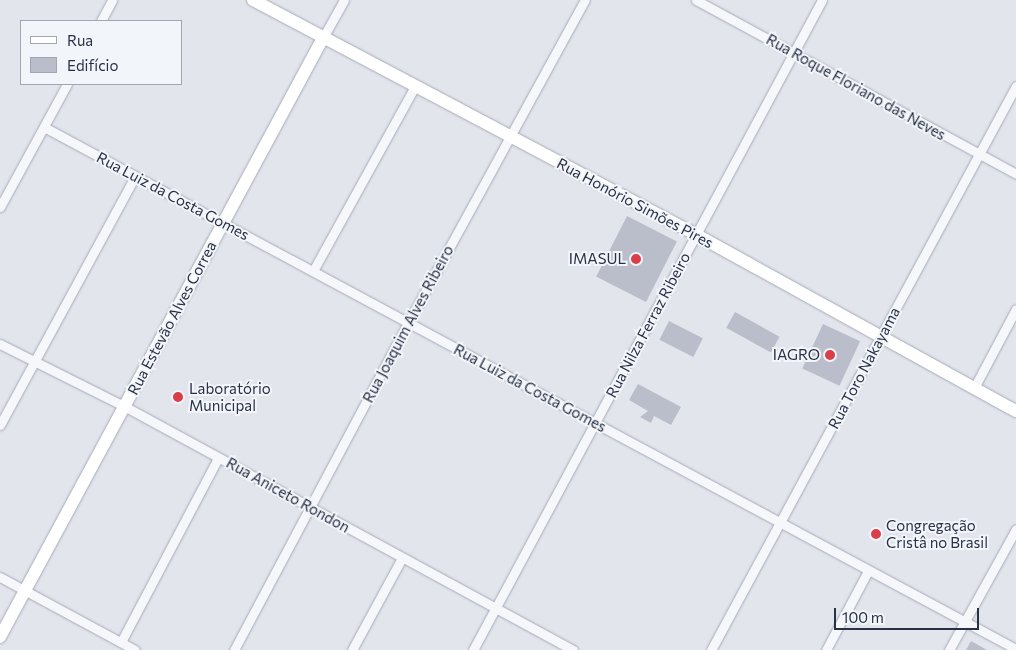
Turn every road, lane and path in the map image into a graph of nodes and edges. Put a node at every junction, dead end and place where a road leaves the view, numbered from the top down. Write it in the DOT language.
graph roads {
  1 [pos="112,0"];
  2 [pos="252,0"];
  3 [pos="344,0"];
  4 [pos="584,0"];
  5 [pos="696,0"];
  6 [pos="822,0"];
  7 [pos="102,20"];
  8 [pos="324,36"];
  9 [pos="793,53"];
  10 [pos="66,85"];
  11 [pos="415,86"];
  12 [pos="1016,86"];
  13 [pos="44,127"];
  14 [pos="510,137"];
  15 [pos="979,154"];
  16 [pos="1016,174"];
  17 [pos="135,176"];
  18 [pos="0,207"];
  19 [pos="223,223"];
  20 [pos="695,234"];
  21 [pos="313,271"];
  22 [pos="1016,309"];
  23 [pos="408,323"];
  24 [pos="881,337"];
  25 [pos="0,344"];
  26 [pos="34,361"];
  27 [pos="974,388"];
  28 [pos="124,406"];
  29 [pos="1016,411"];
  30 [pos="596,424"];
  31 [pos="0,425"];
  32 [pos="218,458"];
  33 [pos="310,508"];
  34 [pos="781,523"];
  35 [pos="1016,529"];
  36 [pos="402,558"];
  37 [pos="868,571"];
  38 [pos="0,577"];
  39 [pos="25,591"];
  40 [pos="496,609"];
  41 [pos="965,622"];
  42 [pos="0,637"];
  43 [pos="121,642"];
  44 [pos="1016,649"];
  45 [pos="135,650"];
  46 [pos="234,650"];
  47 [pos="352,650"];
  48 [pos="473,650"];
  49 [pos="573,650"];
  50 [pos="711,650"];
  51 [pos="826,650"];
  52 [pos="949,650"];
  1 -- 7 [label="street"];
  2 -- 8 [label="main road, Rua Honório Simões Pires"];
  3 -- 8 [label="street, Rua Estevão Alves Correa"];
  4 -- 14 [label="street, Rua Joaquim Alves Ribeiro"];
  5 -- 9 [label="street, Rua Roque Floriano das Neves"];
  6 -- 9 [label="street, Rua Nilza Ferraz Ribeiro"];
  8 -- 11 [label="main road, Rua Honório Simões Pires"];
  8 -- 19 [label="main road, Rua Estevão Alves Correa"];
  9 -- 15 [label="street, Rua Roque Floriano das Neves"];
  9 -- 20 [label="street, Rua Nilza Ferraz Ribeiro"];
  10 -- 13 [label="street"];
  11 -- 14 [label="main road, Rua Honório Simões Pires"];
  11 -- 21 [label="street"];
  12 -- 15 [label="street, Rua Toro Nakayama"];
  13 -- 17 [label="street, Rua Luiz da Costa Gomes"];
  13 -- 18 [label="street"];
  14 -- 20 [label="main road, Rua Honório Simões Pires"];
  14 -- 23 [label="street, Rua Joaquim Alves Ribeiro"];
  15 -- 16 [label="street, Rua Roque Floriano das Neves"];
  15 -- 24 [label="street, Rua Toro Nakayama"];
  17 -- 19 [label="street, Rua Luiz da Costa Gomes"];
  17 -- 26 [label="street"];
  19 -- 21 [label="street, Rua Luiz da Costa Gomes"];
  19 -- 28 [label="main road, Rua Estevão Alves Correa"];
  20 -- 24 [label="main road, Rua Honório Simões Pires"];
  20 -- 30 [label="street, Rua Nilza Ferraz Ribeiro"];
  21 -- 23 [label="street, Rua Luiz da Costa Gomes"];
  22 -- 27 [label="street"];
  23 -- 30 [label="street, Rua Luiz da Costa Gomes"];
  23 -- 33 [label="street, Rua Joaquim Alves Ribeiro"];
  24 -- 27 [label="main road, Rua Honório Simões Pires"];
  24 -- 34 [label="street, Rua Toro Nakayama"];
  25 -- 26 [label="street, Rua Aniceto Rondon"];
  26 -- 28 [label="street, Rua Aniceto Rondon"];
  26 -- 31 [label="street"];
  27 -- 29 [label="main road, Rua Honório Simões Pires"];
  28 -- 32 [label="street, Rua Aniceto Rondon"];
  28 -- 39 [label="main road, Rua Estevão Alves Correa"];
  30 -- 34 [label="street, Rua Luiz da Costa Gomes"];
  30 -- 40 [label="street, Rua Nilza Ferraz Ribeiro"];
  32 -- 33 [label="street, Rua Aniceto Rondon"];
  32 -- 43 [label="street"];
  33 -- 36 [label="street, Rua Aniceto Rondon"];
  33 -- 46 [label="street, Rua Joaquim Alves Ribeiro"];
  34 -- 37 [label="street, Rua Luiz da Costa Gomes"];
  34 -- 50 [label="street, Rua Toro Nakayama"];
  35 -- 41 [label="street"];
  36 -- 40 [label="street, Rua Aniceto Rondon"];
  36 -- 47 [label="street"];
  37 -- 41 [label="street, Rua Luiz da Costa Gomes"];
  37 -- 51 [label="street"];
  38 -- 39 [label="street"];
  39 -- 42 [label="main road, Rua Estevão Alves Correa"];
  39 -- 43 [label="street"];
  40 -- 48 [label="street, Rua Nilza Ferraz Ribeiro"];
  40 -- 49 [label="street, Rua Aniceto Rondon"];
  41 -- 44 [label="street, Rua Luiz da Costa Gomes"];
  41 -- 52 [label="street"];
  43 -- 45 [label="street"];
}
